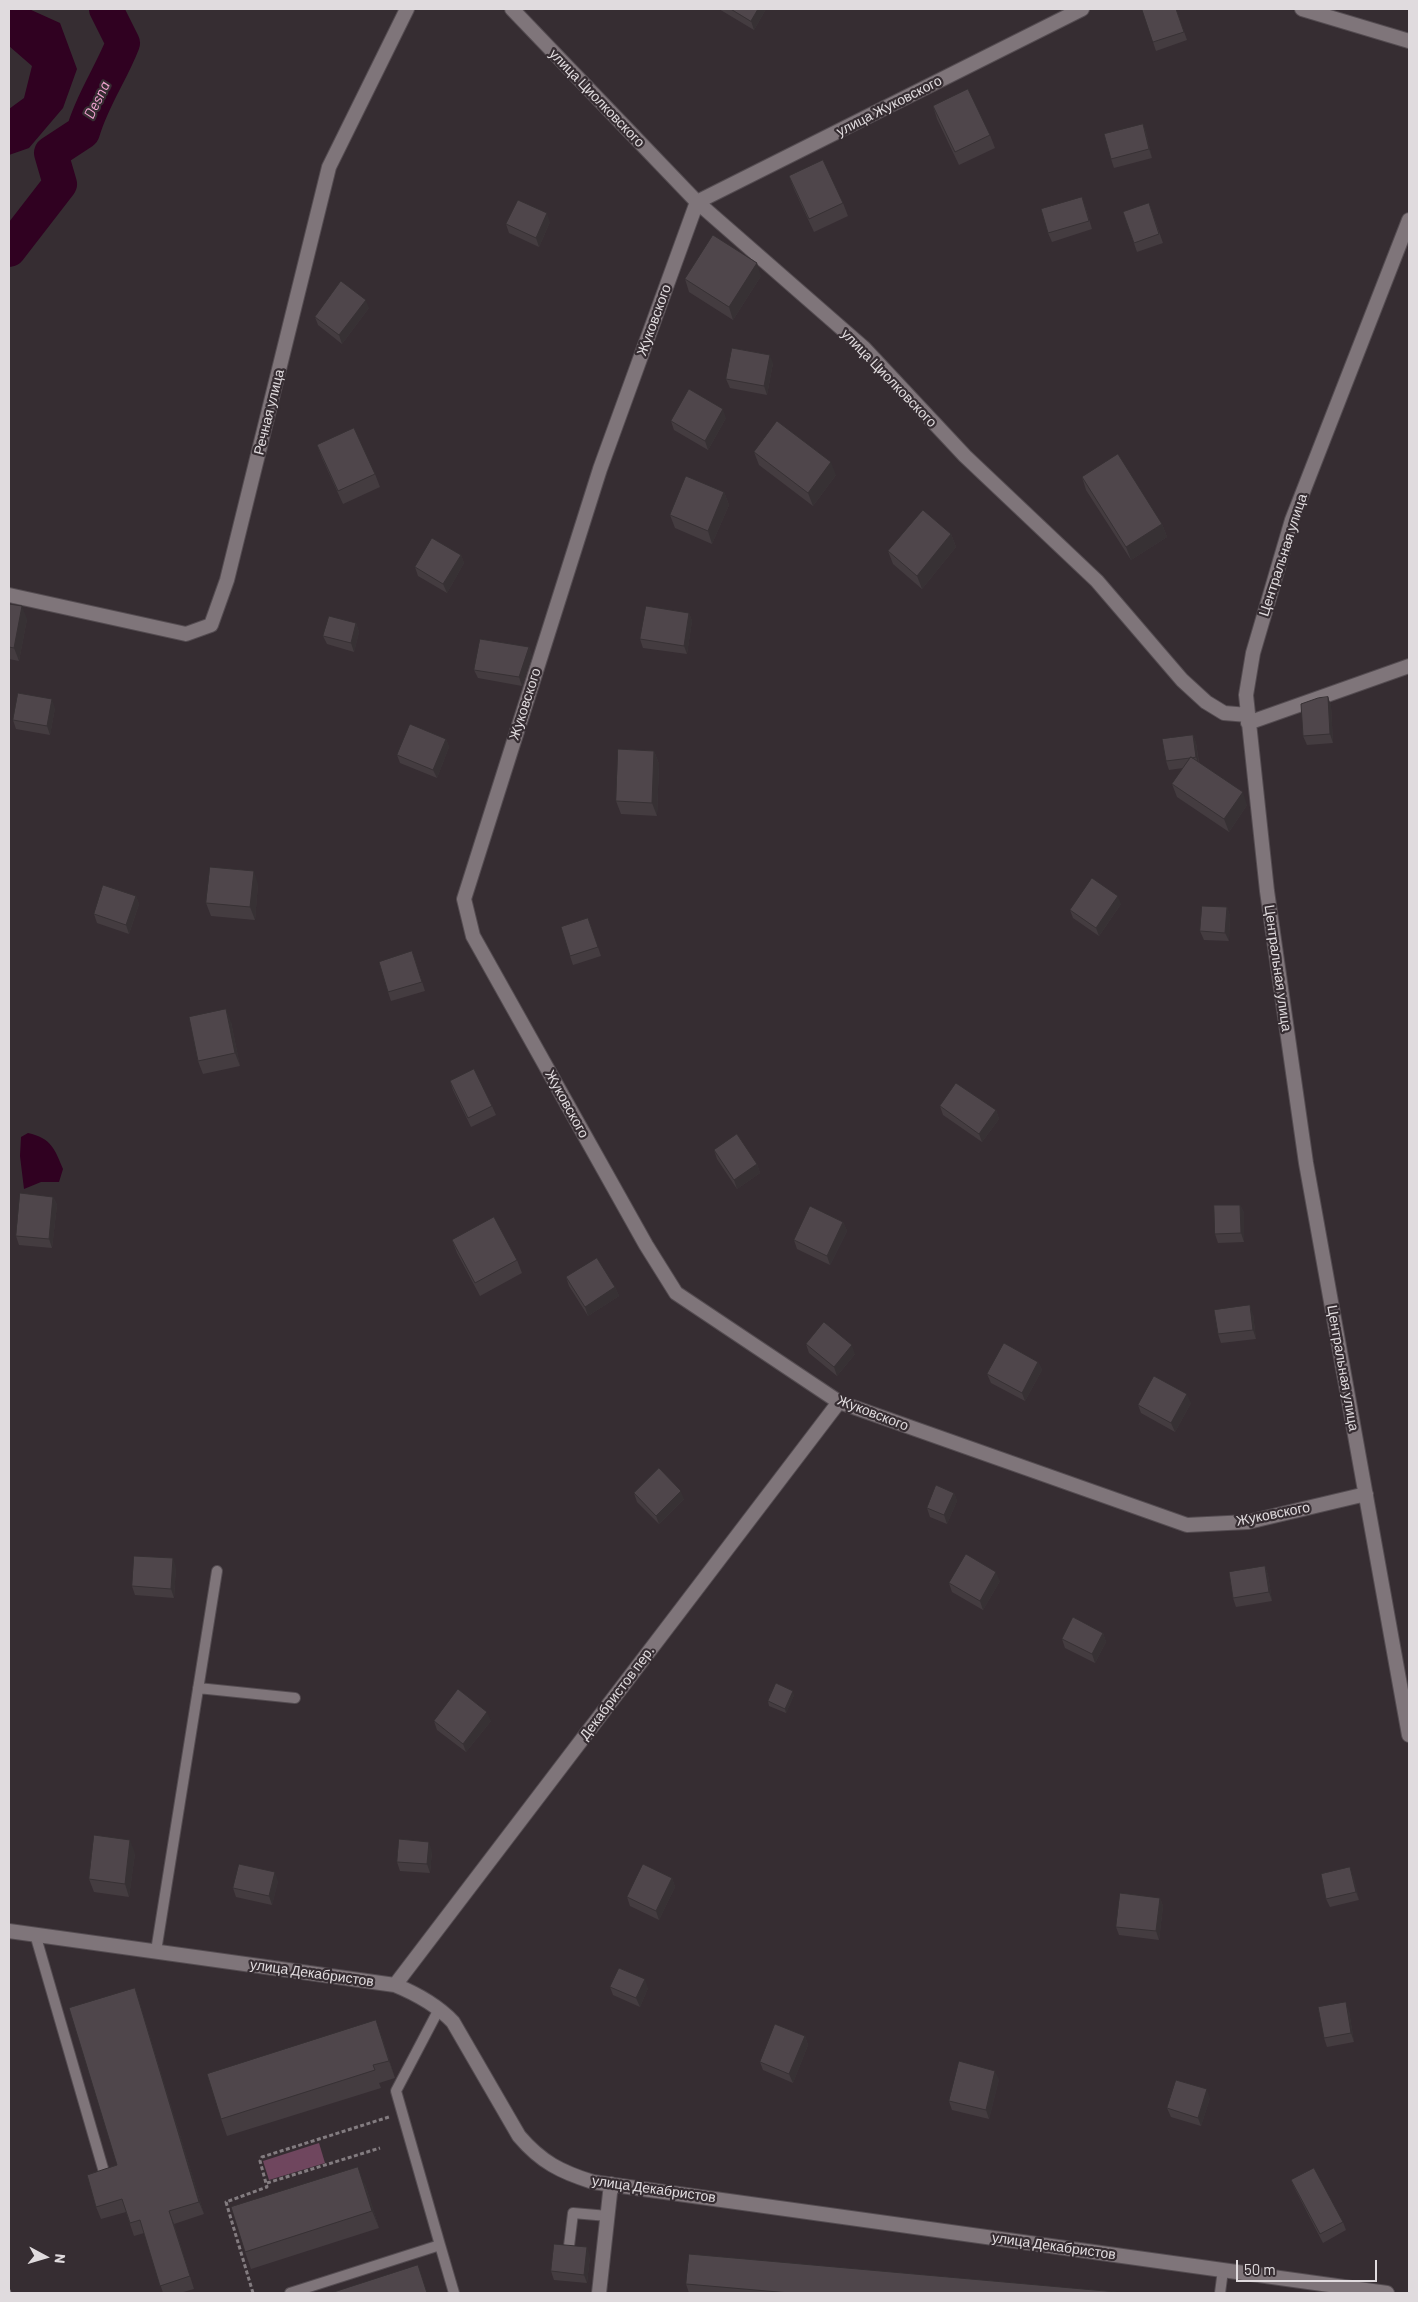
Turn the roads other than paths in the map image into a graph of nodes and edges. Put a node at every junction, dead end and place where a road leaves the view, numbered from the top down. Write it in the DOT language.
graph roads {
  1 [pos="407,9"];
  2 [pos="512,9"];
  3 [pos="1082,9"];
  4 [pos="1302,9"];
  5 [pos="1409,41"];
  6 [pos="697,202"];
  7 [pos="1409,220"];
  8 [pos="9,595"];
  9 [pos="1409,666"];
  10 [pos="1248,719"];
  11 [pos="839,1402"];
  12 [pos="1366,1494"];
  13 [pos="217,1571"];
  14 [pos="198,1688"];
  15 [pos="295,1698"];
  16 [pos="1409,1735"];
  17 [pos="9,1931"];
  18 [pos="35,1934"];
  19 [pos="156,1951"];
  20 [pos="396,1984"];
  21 [pos="438,2009"];
  22 [pos="104,2172"];
  23 [pos="611,2184"];
  24 [pos="608,2216"];
  25 [pos="440,2245"];
  26 [pos="569,2246"];
  27 [pos="1222,2270"];
  28 [pos="290,2293"];
  29 [pos="454,2293"];
  30 [pos="599,2293"];
  31 [pos="1220,2293"];
  32 [pos="1387,2293"];
  1 -- 8 [label="street, Речная улица"];
  2 -- 6 [label="street, улица Циолковского"];
  3 -- 6 [label="street, улица Жуковского"];
  4 -- 5 [label="street"];
  6 -- 10 [label="street, улица Циолковского"];
  6 -- 11 [label="street, Жуковского"];
  7 -- 10 [label="street, Центральная улица"];
  9 -- 10 [label="street"];
  10 -- 12 [label="street, Центральная улица"];
  11 -- 12 [label="street, Жуковского"];
  11 -- 20 [label="street, Декабристов пер."];
  12 -- 16 [label="street, Центральная улица"];
  13 -- 14 [label="lane"];
  14 -- 15 [label="lane"];
  14 -- 19 [label="lane"];
  17 -- 18 [label="street, улица Декабристов"];
  18 -- 19 [label="street, улица Декабристов"];
  18 -- 22 [label="lane"];
  19 -- 20 [label="street, улица Декабристов"];
  20 -- 21 [label="street, улица Декабристов"];
  21 -- 23 [label="street, улица Декабристов"];
  21 -- 25 [label="lane"];
  23 -- 24 [label="street"];
  23 -- 27 [label="street, улица Декабристов"];
  24 -- 26 [label="lane"];
  24 -- 30 [label="street"];
  25 -- 28 [label="lane"];
  25 -- 29 [label="lane"];
  27 -- 31 [label="lane"];
  27 -- 32 [label="street, улица Декабристов"];
}
